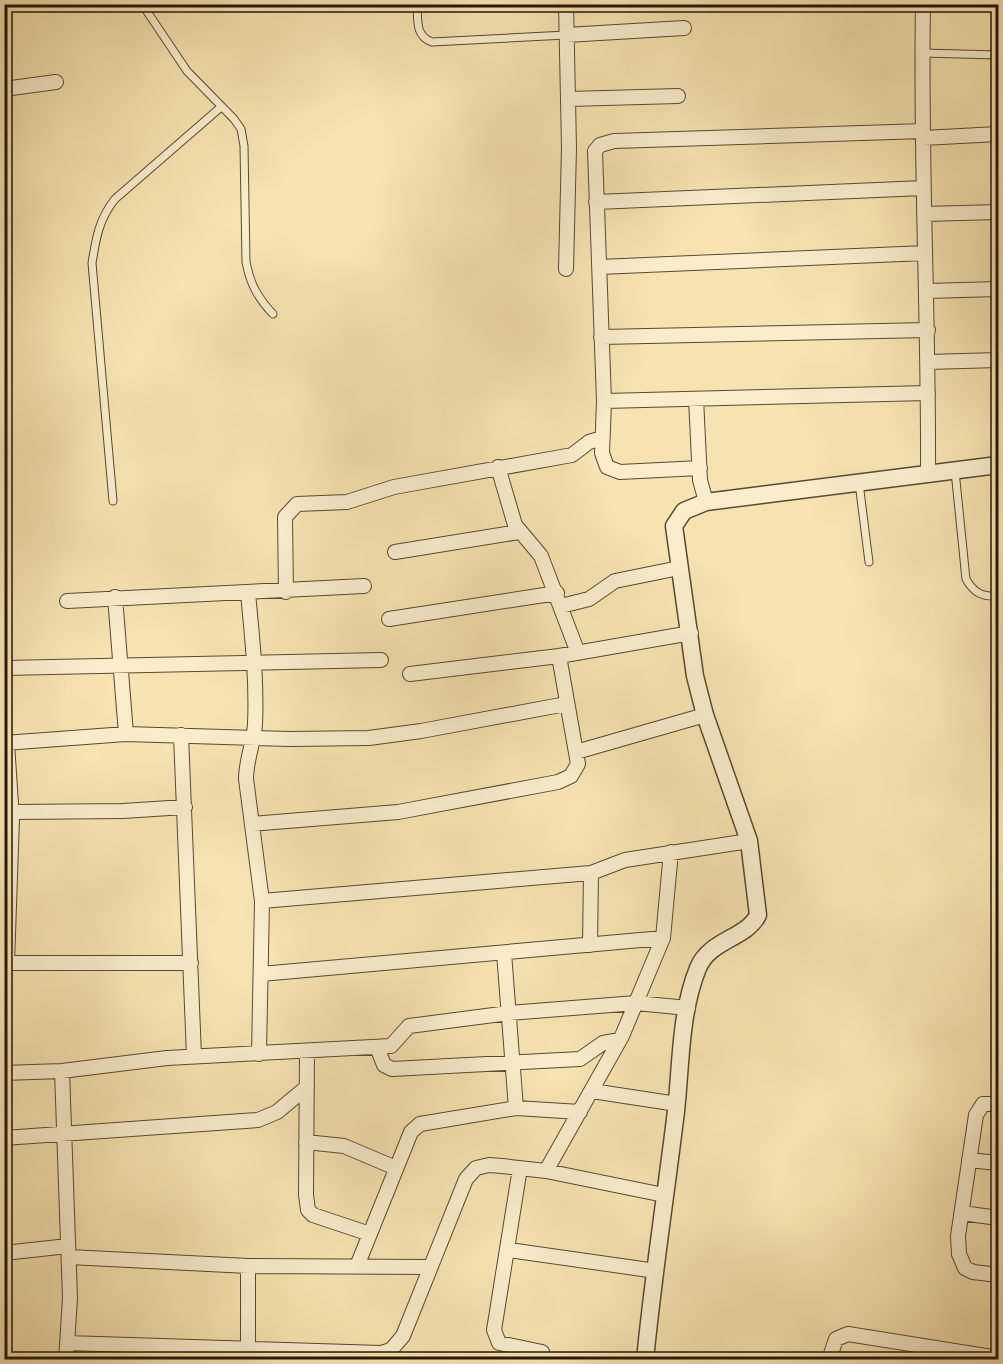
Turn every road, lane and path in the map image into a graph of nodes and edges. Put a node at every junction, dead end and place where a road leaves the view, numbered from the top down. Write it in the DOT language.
graph roads {
  1 [pos="141,4"];
  2 [pos="417,4"];
  3 [pos="566,4"];
  4 [pos="923,4"];
  5 [pos="684,28"];
  6 [pos="566,35"];
  7 [pos="922,53"];
  8 [pos="999,55"];
  9 [pos="56,82"];
  10 [pos="4,89"];
  11 [pos="678,96"];
  12 [pos="568,99"];
  13 [pos="221,107"];
  14 [pos="923,134"];
  15 [pos="999,134"];
  16 [pos="922,188"];
  17 [pos="596,202"];
  18 [pos="999,212"];
  19 [pos="924,214"];
  20 [pos="926,253"];
  21 [pos="599,267"];
  22 [pos="566,269"];
  23 [pos="999,289"];
  24 [pos="927,291"];
  25 [pos="273,314"];
  26 [pos="928,330"];
  27 [pos="601,337"];
  28 [pos="999,360"];
  29 [pos="928,363"];
  30 [pos="928,393"];
  31 [pos="696,399"];
  32 [pos="604,401"];
  33 [pos="602,438"];
  34 [pos="999,465"];
  35 [pos="498,467"];
  36 [pos="700,468"];
  37 [pos="955,471"];
  38 [pos="928,475"];
  39 [pos="859,483"];
  40 [pos="113,501"];
  41 [pos="706,502"];
  42 [pos="519,532"];
  43 [pos="395,552"];
  44 [pos="869,562"];
  45 [pos="679,568"];
  46 [pos="364,586"];
  47 [pos="286,591"];
  48 [pos="248,593"];
  49 [pos="999,596"];
  50 [pos="115,597"];
  51 [pos="559,600"];
  52 [pos="67,601"];
  53 [pos="389,619"];
  54 [pos="691,633"];
  55 [pos="578,653"];
  56 [pos="559,656"];
  57 [pos="381,660"];
  58 [pos="254,662"];
  59 [pos="121,666"];
  60 [pos="4,668"];
  61 [pos="410,674"];
  62 [pos="566,704"];
  63 [pos="705,715"];
  64 [pos="126,734"];
  65 [pos="181,735"];
  66 [pos="253,737"];
  67 [pos="6,743"];
  68 [pos="576,752"];
  69 [pos="185,807"];
  70 [pos="12,812"];
  71 [pos="252,824"];
  72 [pos="749,841"];
  73 [pos="671,852"];
  74 [pos="591,873"];
  75 [pos="262,901"];
  76 [pos="7,915"];
  77 [pos="663,938"];
  78 [pos="590,945"];
  79 [pos="504,953"];
  80 [pos="5,963"];
  81 [pos="191,963"];
  82 [pos="261,974"];
  83 [pos="636,1003"];
  84 [pos="688,1008"];
  85 [pos="509,1013"];
  86 [pos="620,1040"];
  87 [pos="377,1047"];
  88 [pos="308,1051"];
  89 [pos="259,1054"];
  90 [pos="194,1056"];
  91 [pos="512,1063"];
  92 [pos="62,1071"];
  93 [pos="4,1073"];
  94 [pos="307,1087"];
  95 [pos="592,1091"];
  96 [pos="676,1104"];
  97 [pos="999,1104"];
  98 [pos="516,1108"];
  99 [pos="580,1112"];
  100 [pos="64,1134"];
  101 [pos="4,1138"];
  102 [pos="306,1142"];
  103 [pos="969,1160"];
  104 [pos="999,1163"];
  105 [pos="396,1168"];
  106 [pos="520,1168"];
  107 [pos="546,1171"];
  108 [pos="664,1195"];
  109 [pos="962,1214"];
  110 [pos="999,1218"];
  111 [pos="370,1234"];
  112 [pos="509,1250"];
  113 [pos="69,1252"];
  114 [pos="4,1253"];
  115 [pos="248,1266"];
  116 [pos="357,1266"];
  117 [pos="430,1267"];
  118 [pos="656,1271"];
  119 [pos="999,1275"];
  120 [pos="68,1343"];
  121 [pos="248,1349"];
  122 [pos="542,1352"];
  123 [pos="219,1354"];
  124 [pos="314,1356"];
  125 [pos="999,1358"];
  126 [pos="66,1359"];
  127 [pos="645,1359"];
  128 [pos="829,1359"];
  1 -- 13 [label="lane"];
  2 -- 6 [label="lane"];
  3 -- 6 [label="street"];
  4 -- 7 [label="street"];
  5 -- 6 [label="street"];
  6 -- 12 [label="street"];
  7 -- 8 [label="lane"];
  7 -- 14 [label="street"];
  9 -- 10 [label="street"];
  11 -- 12 [label="street"];
  12 -- 22 [label="street"];
  13 -- 25 [label="lane"];
  13 -- 40 [label="lane"];
  14 -- 15 [label="street"];
  14 -- 16 [label="street"];
  14 -- 17 [label="street"];
  16 -- 17 [label="street"];
  16 -- 19 [label="street"];
  17 -- 21 [label="street"];
  18 -- 19 [label="street"];
  19 -- 20 [label="street"];
  20 -- 21 [label="street"];
  20 -- 24 [label="street"];
  21 -- 27 [label="street"];
  23 -- 24 [label="street"];
  24 -- 26 [label="street"];
  26 -- 27 [label="street"];
  26 -- 29 [label="street"];
  27 -- 32 [label="street"];
  28 -- 29 [label="street"];
  29 -- 30 [label="street"];
  30 -- 31 [label="street"];
  30 -- 38 [label="street"];
  31 -- 32 [label="street"];
  31 -- 36 [label="street"];
  32 -- 33 [label="street"];
  33 -- 35 [label="street"];
  33 -- 36 [label="street"];
  34 -- 37 [label="street"];
  35 -- 42 [label="street"];
  35 -- 47 [label="street"];
  36 -- 41 [label="street"];
  37 -- 38 [label="street"];
  37 -- 49 [label="lane"];
  38 -- 39 [label="street"];
  39 -- 41 [label="street"];
  39 -- 44 [label="lane"];
  41 -- 45 [label="street"];
  42 -- 43 [label="street"];
  42 -- 51 [label="street"];
  45 -- 51 [label="street"];
  45 -- 54 [label="street"];
  46 -- 47 [label="street"];
  47 -- 48 [label="street"];
  48 -- 50 [label="street"];
  48 -- 58 [label="street"];
  50 -- 52 [label="street"];
  50 -- 59 [label="street"];
  51 -- 53 [label="street"];
  51 -- 55 [label="street"];
  54 -- 55 [label="street"];
  54 -- 63 [label="street"];
  55 -- 56 [label="street"];
  56 -- 61 [label="street"];
  56 -- 62 [label="street"];
  57 -- 58 [label="street"];
  58 -- 59 [label="street"];
  58 -- 66 [label="street"];
  59 -- 60 [label="street"];
  59 -- 64 [label="street"];
  62 -- 66 [label="street"];
  62 -- 68 [label="street"];
  63 -- 68 [label="street"];
  63 -- 72 [label="street"];
  64 -- 65 [label="street"];
  64 -- 67 [label="street"];
  65 -- 66 [label="street"];
  65 -- 69 [label="street"];
  66 -- 71 [label="street"];
  67 -- 70 [label="street"];
  68 -- 71 [label="street"];
  69 -- 70 [label="street"];
  69 -- 81 [label="street"];
  70 -- 76 [label="street"];
  71 -- 75 [label="street"];
  72 -- 73 [label="street"];
  72 -- 84 [label="street"];
  73 -- 74 [label="street"];
  73 -- 77 [label="street"];
  74 -- 75 [label="street"];
  74 -- 78 [label="street"];
  75 -- 82 [label="street"];
  76 -- 80 [label="street"];
  77 -- 78 [label="street"];
  77 -- 83 [label="street"];
  78 -- 79 [label="street"];
  79 -- 82 [label="street"];
  79 -- 85 [label="street"];
  80 -- 81 [label="street"];
  81 -- 90 [label="street"];
  82 -- 89 [label="street"];
  83 -- 84 [label="street"];
  83 -- 85 [label="street"];
  83 -- 86 [label="street"];
  84 -- 96 [label="street"];
  85 -- 87 [label="street"];
  85 -- 91 [label="street"];
  86 -- 91 [label="street"];
  86 -- 95 [label="street"];
  87 -- 88 [label="street"];
  87 -- 91 [label="street"];
  88 -- 89 [label="street"];
  88 -- 94 [label="street"];
  89 -- 90 [label="street"];
  90 -- 92 [label="street"];
  91 -- 98 [label="street"];
  92 -- 93 [label="street"];
  92 -- 100 [label="street"];
  94 -- 100 [label="street"];
  94 -- 102 [label="street"];
  95 -- 96 [label="street"];
  95 -- 99 [label="street"];
  96 -- 108 [label="street"];
  97 -- 103 [label="street"];
  98 -- 99 [label="street"];
  98 -- 105 [label="street"];
  99 -- 107 [label="street"];
  100 -- 101 [label="street"];
  100 -- 113 [label="street"];
  102 -- 105 [label="street"];
  102 -- 111 [label="street"];
  103 -- 104 [label="street"];
  103 -- 109 [label="street"];
  105 -- 111 [label="street"];
  106 -- 107 [label="street"];
  106 -- 112 [label="street"];
  106 -- 117 [label="street"];
  107 -- 108 [label="street"];
  108 -- 118 [label="street"];
  109 -- 110 [label="street"];
  109 -- 119 [label="street"];
  111 -- 116 [label="street"];
  112 -- 118 [label="street"];
  112 -- 122 [label="street"];
  113 -- 114 [label="street"];
  113 -- 115 [label="street"];
  113 -- 120 [label="street"];
  115 -- 116 [label="street"];
  115 -- 121 [label="street"];
  116 -- 117 [label="street"];
  117 -- 124 [label="street"];
  118 -- 127 [label="street"];
  120 -- 123 [label="street"];
  120 -- 126 [label="street"];
  121 -- 123 [label="street"];
  121 -- 124 [label="street"];
  125 -- 128 [label="street"];
}
